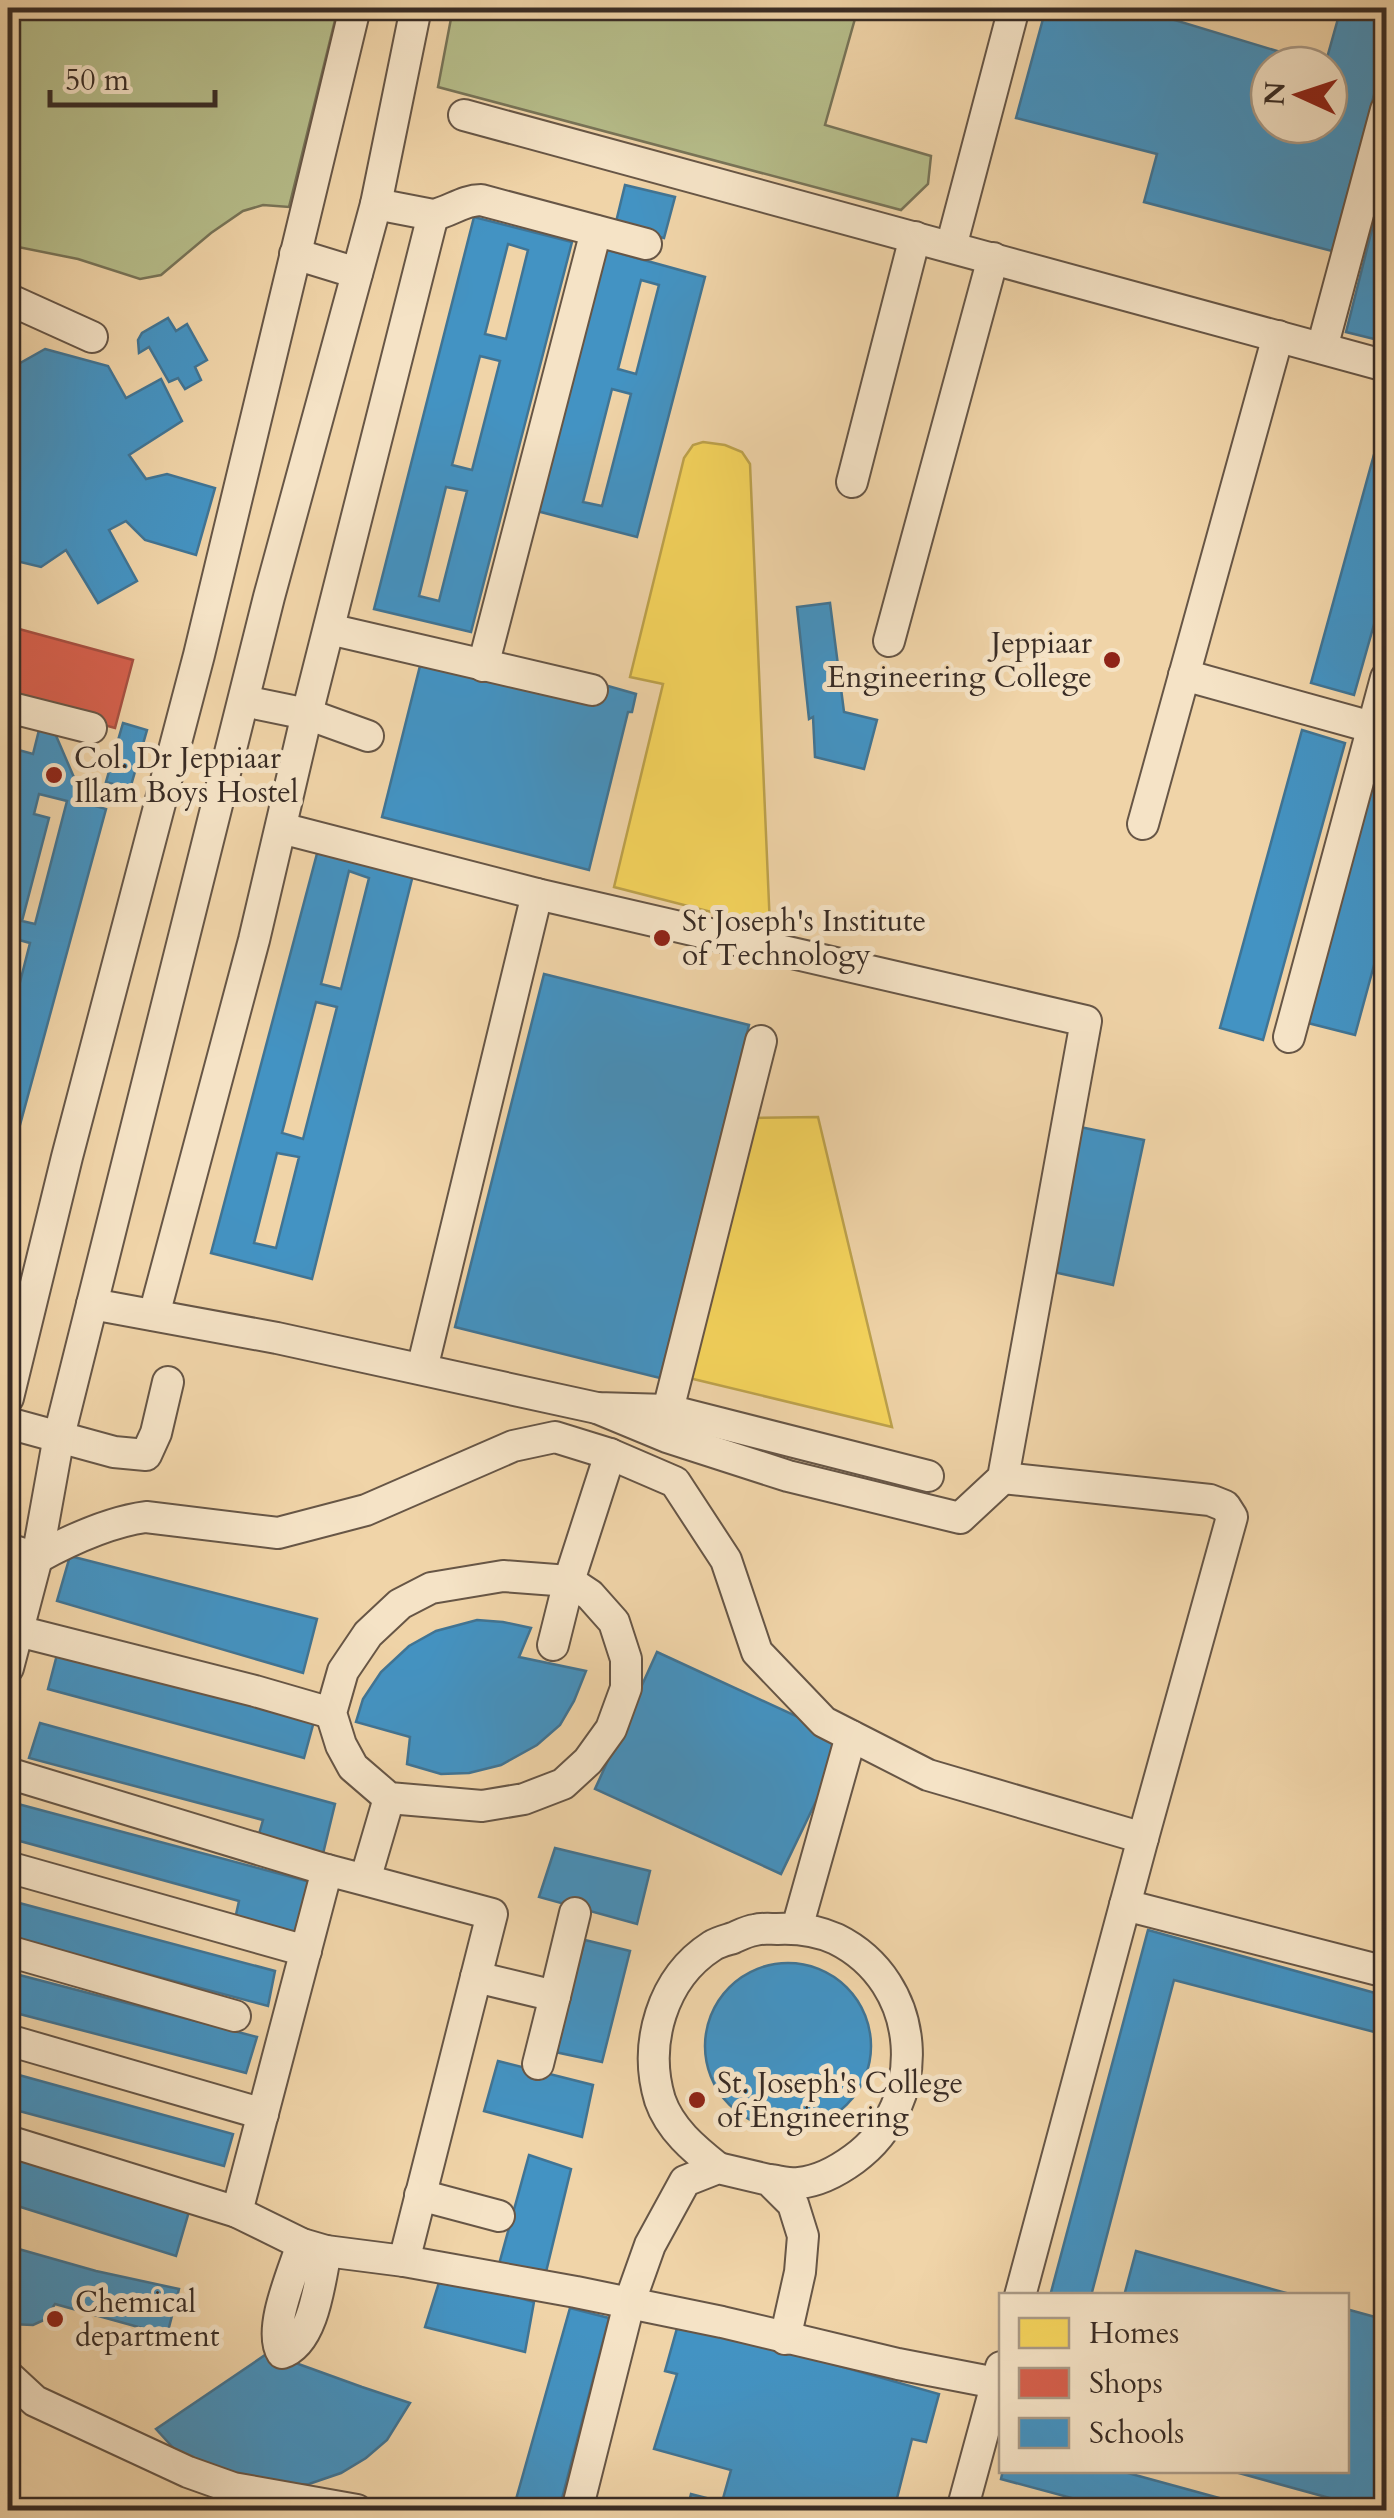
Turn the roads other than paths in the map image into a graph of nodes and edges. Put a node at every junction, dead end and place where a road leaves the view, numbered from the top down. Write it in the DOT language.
graph roads {
  1 [pos="355,8"];
  2 [pos="416,8"];
  3 [pos="1014,8"];
  4 [pos="1386,110"];
  5 [pos="464,114"];
  6 [pos="376,204"];
  7 [pos="432,215"];
  8 [pos="596,231"];
  9 [pos="915,237"];
  10 [pos="646,244"];
  11 [pos="951,247"];
  12 [pos="296,254"];
  13 [pos="992,258"];
  14 [pos="358,273"];
  15 [pos="8,299"];
  16 [pos="1278,336"];
  17 [pos="92,337"];
  18 [pos="1322,348"];
  19 [pos="1386,366"];
  20 [pos="852,482"];
  21 [pos="328,629"];
  22 [pos="889,641"];
  23 [pos="482,666"];
  24 [pos="1184,674"];
  25 [pos="1386,678"];
  26 [pos="592,690"];
  27 [pos="244,701"];
  28 [pos="8,707"];
  29 [pos="307,714"];
  30 [pos="92,728"];
  31 [pos="1380,729"];
  32 [pos="368,736"];
  33 [pos="1143,824"];
  34 [pos="281,828"];
  35 [pos="537,894"];
  36 [pos="1288,1037"];
  37 [pos="762,1041"];
  38 [pos="92,1304"];
  39 [pos="154,1315"];
  40 [pos="422,1369"];
  41 [pos="168,1382"];
  42 [pos="8,1398"];
  43 [pos="596,1408"];
  44 [pos="668,1410"];
  45 [pos="8,1423"];
  46 [pos="59,1436"];
  47 [pos="610,1454"];
  48 [pos="928,1476"];
  49 [pos="1003,1478"];
  50 [pos="22,1554"];
  51 [pos="569,1581"];
  52 [pos="18,1631"];
  53 [pos="553,1645"];
  54 [pos="8,1668"];
  55 [pos="332,1713"];
  56 [pos="852,1736"];
  57 [pos="8,1773"];
  58 [pos="389,1798"];
  59 [pos="1143,1838"];
  60 [pos="8,1866"];
  61 [pos="327,1870"];
  62 [pos="365,1880"];
  63 [pos="1125,1905"];
  64 [pos="575,1913"];
  65 [pos="797,1928"];
  66 [pos="8,1950"];
  67 [pos="306,1951"];
  68 [pos="1386,1972"];
  69 [pos="476,1977"];
  70 [pos="555,1996"];
  71 [pos="235,2016"];
  72 [pos="8,2040"];
  73 [pos="538,2064"];
  74 [pos="263,2114"];
  75 [pos="8,2142"];
  76 [pos="718,2168"];
  77 [pos="769,2180"];
  78 [pos="420,2195"];
  79 [pos="237,2212"];
  80 [pos="499,2216"];
  81 [pos="404,2262"];
  82 [pos="1021,2293"];
  83 [pos="629,2304"];
  84 [pos="785,2338"];
  85 [pos="999,2374"];
  86 [pos="8,2376"];
  87 [pos="356,2510"];
  88 [pos="578,2510"];
  89 [pos="962,2510"];
  1 -- 12 [label="lane"];
  2 -- 6 [label="lane"];
  3 -- 11 [label="lane"];
  4 -- 18 [label="lane"];
  5 -- 9 [label="lane"];
  6 -- 7 [label="lane"];
  6 -- 14 [label="lane"];
  7 -- 8 [label="lane"];
  7 -- 21 [label="lane"];
  8 -- 10 [label="lane"];
  8 -- 23 [label="lane"];
  9 -- 11 [label="lane"];
  9 -- 20 [label="lane"];
  11 -- 13 [label="lane"];
  12 -- 14 [label="lane"];
  12 -- 42 [label="lane"];
  13 -- 16 [label="lane"];
  13 -- 22 [label="lane"];
  14 -- 27 [label="lane"];
  15 -- 17 [label="lane"];
  16 -- 18 [label="lane"];
  16 -- 24 [label="lane"];
  18 -- 19 [label="lane"];
  21 -- 23 [label="lane"];
  21 -- 29 [label="lane"];
  23 -- 26 [label="lane"];
  24 -- 31 [label="lane"];
  24 -- 33 [label="lane"];
  25 -- 31 [label="lane"];
  27 -- 29 [label="lane"];
  27 -- 38 [label="lane"];
  28 -- 30 [label="lane"];
  29 -- 32 [label="lane"];
  29 -- 34 [label="lane"];
  31 -- 36 [label="lane"];
  34 -- 35 [label="lane"];
  34 -- 39 [label="lane"];
  35 -- 40 [label="lane"];
  35 -- 49 [label="lane"];
  37 -- 44 [label="lane"];
  38 -- 39 [label="lane"];
  38 -- 46 [label="lane"];
  39 -- 40 [label="lane"];
  40 -- 43 [label="lane"];
  41 -- 46 [label="lane"];
  43 -- 44 [label="lane"];
  43 -- 49 [label="lane"];
  44 -- 48 [label="lane"];
  45 -- 46 [label="lane"];
  46 -- 50 [label="lane"];
  47 -- 50 [label="lane"];
  47 -- 51 [label="lane"];
  47 -- 56 [label="lane"];
  49 -- 59 [label="lane"];
  50 -- 52 [label="lane"];
  51 -- 53 [label="lane"];
  51 -- 55 [label="lane"];
  51 -- 58 [label="lane"];
  52 -- 54 [label="lane"];
  52 -- 55 [label="lane"];
  55 -- 58 [label="lane"];
  56 -- 59 [label="lane"];
  56 -- 65 [label="lane"];
  57 -- 61 [label="lane"];
  58 -- 62 [label="lane"];
  59 -- 63 [label="lane"];
  60 -- 67 [label="lane"];
  61 -- 62 [label="lane"];
  61 -- 67 [label="lane"];
  62 -- 69 [label="lane"];
  63 -- 68 [label="lane"];
  63 -- 82 [label="lane"];
  64 -- 70 [label="lane"];
  65 -- 76 [label="lane"];
  65 -- 77 [label="lane"];
  66 -- 71 [label="lane"];
  67 -- 74 [label="lane"];
  69 -- 70 [label="lane"];
  69 -- 78 [label="lane"];
  70 -- 73 [label="lane"];
  72 -- 74 [label="lane"];
  74 -- 79 [label="lane"];
  75 -- 79 [label="lane"];
  76 -- 77 [label="lane"];
  76 -- 83 [label="lane"];
  77 -- 84 [label="lane"];
  78 -- 80 [label="lane"];
  78 -- 81 [label="lane"];
  79 -- 81 [label="lane"];
  81 -- 83 [label="lane"];
  83 -- 84 [label="lane"];
  83 -- 88 [label="lane"];
  84 -- 85 [label="lane"];
  85 -- 89 [label="lane"];
  86 -- 87 [label="lane"];
}
